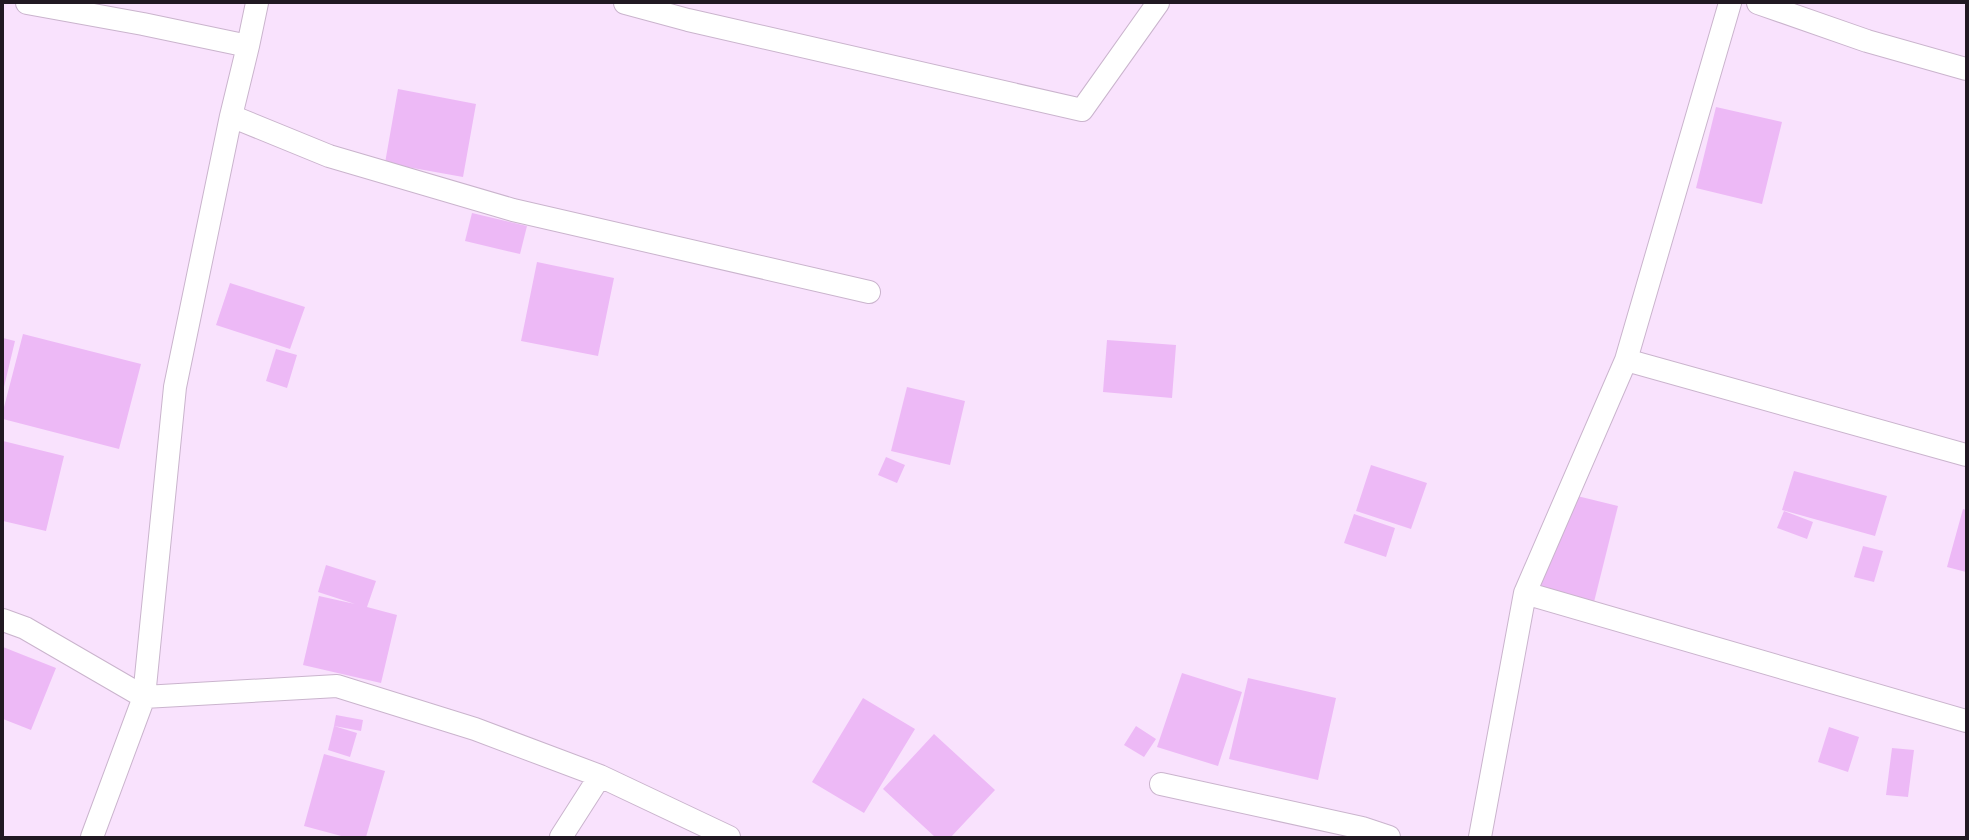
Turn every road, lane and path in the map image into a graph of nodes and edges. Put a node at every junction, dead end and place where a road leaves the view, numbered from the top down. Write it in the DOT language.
graph roads {
  1 [pos="27,3"];
  2 [pos="257,3"];
  3 [pos="625,3"];
  4 [pos="1158,3"];
  5 [pos="1730,3"];
  6 [pos="1758,3"];
  7 [pos="248,46"];
  8 [pos="1966,69"];
  9 [pos="230,116"];
  10 [pos="869,292"];
  11 [pos="1626,360"];
  12 [pos="1966,455"];
  13 [pos="1525,593"];
  14 [pos="3,620"];
  15 [pos="144,696"];
  16 [pos="1966,721"];
  17 [pos="600,776"];
  18 [pos="1161,784"];
  19 [pos="92,837"];
  20 [pos="561,837"];
  21 [pos="729,837"];
  22 [pos="1389,837"];
  23 [pos="1480,837"];
  1 -- 7 [label="street"];
  2 -- 7 [label="street"];
  3 -- 4 [label="street"];
  5 -- 11 [label="street"];
  6 -- 8 [label="street"];
  7 -- 9 [label="street"];
  9 -- 10 [label="street"];
  9 -- 15 [label="street"];
  11 -- 12 [label="street"];
  11 -- 13 [label="street"];
  13 -- 16 [label="street"];
  13 -- 23 [label="street"];
  14 -- 15 [label="street"];
  15 -- 17 [label="street"];
  15 -- 19 [label="street"];
  17 -- 20 [label="street"];
  17 -- 21 [label="street"];
  18 -- 22 [label="street"];
}
